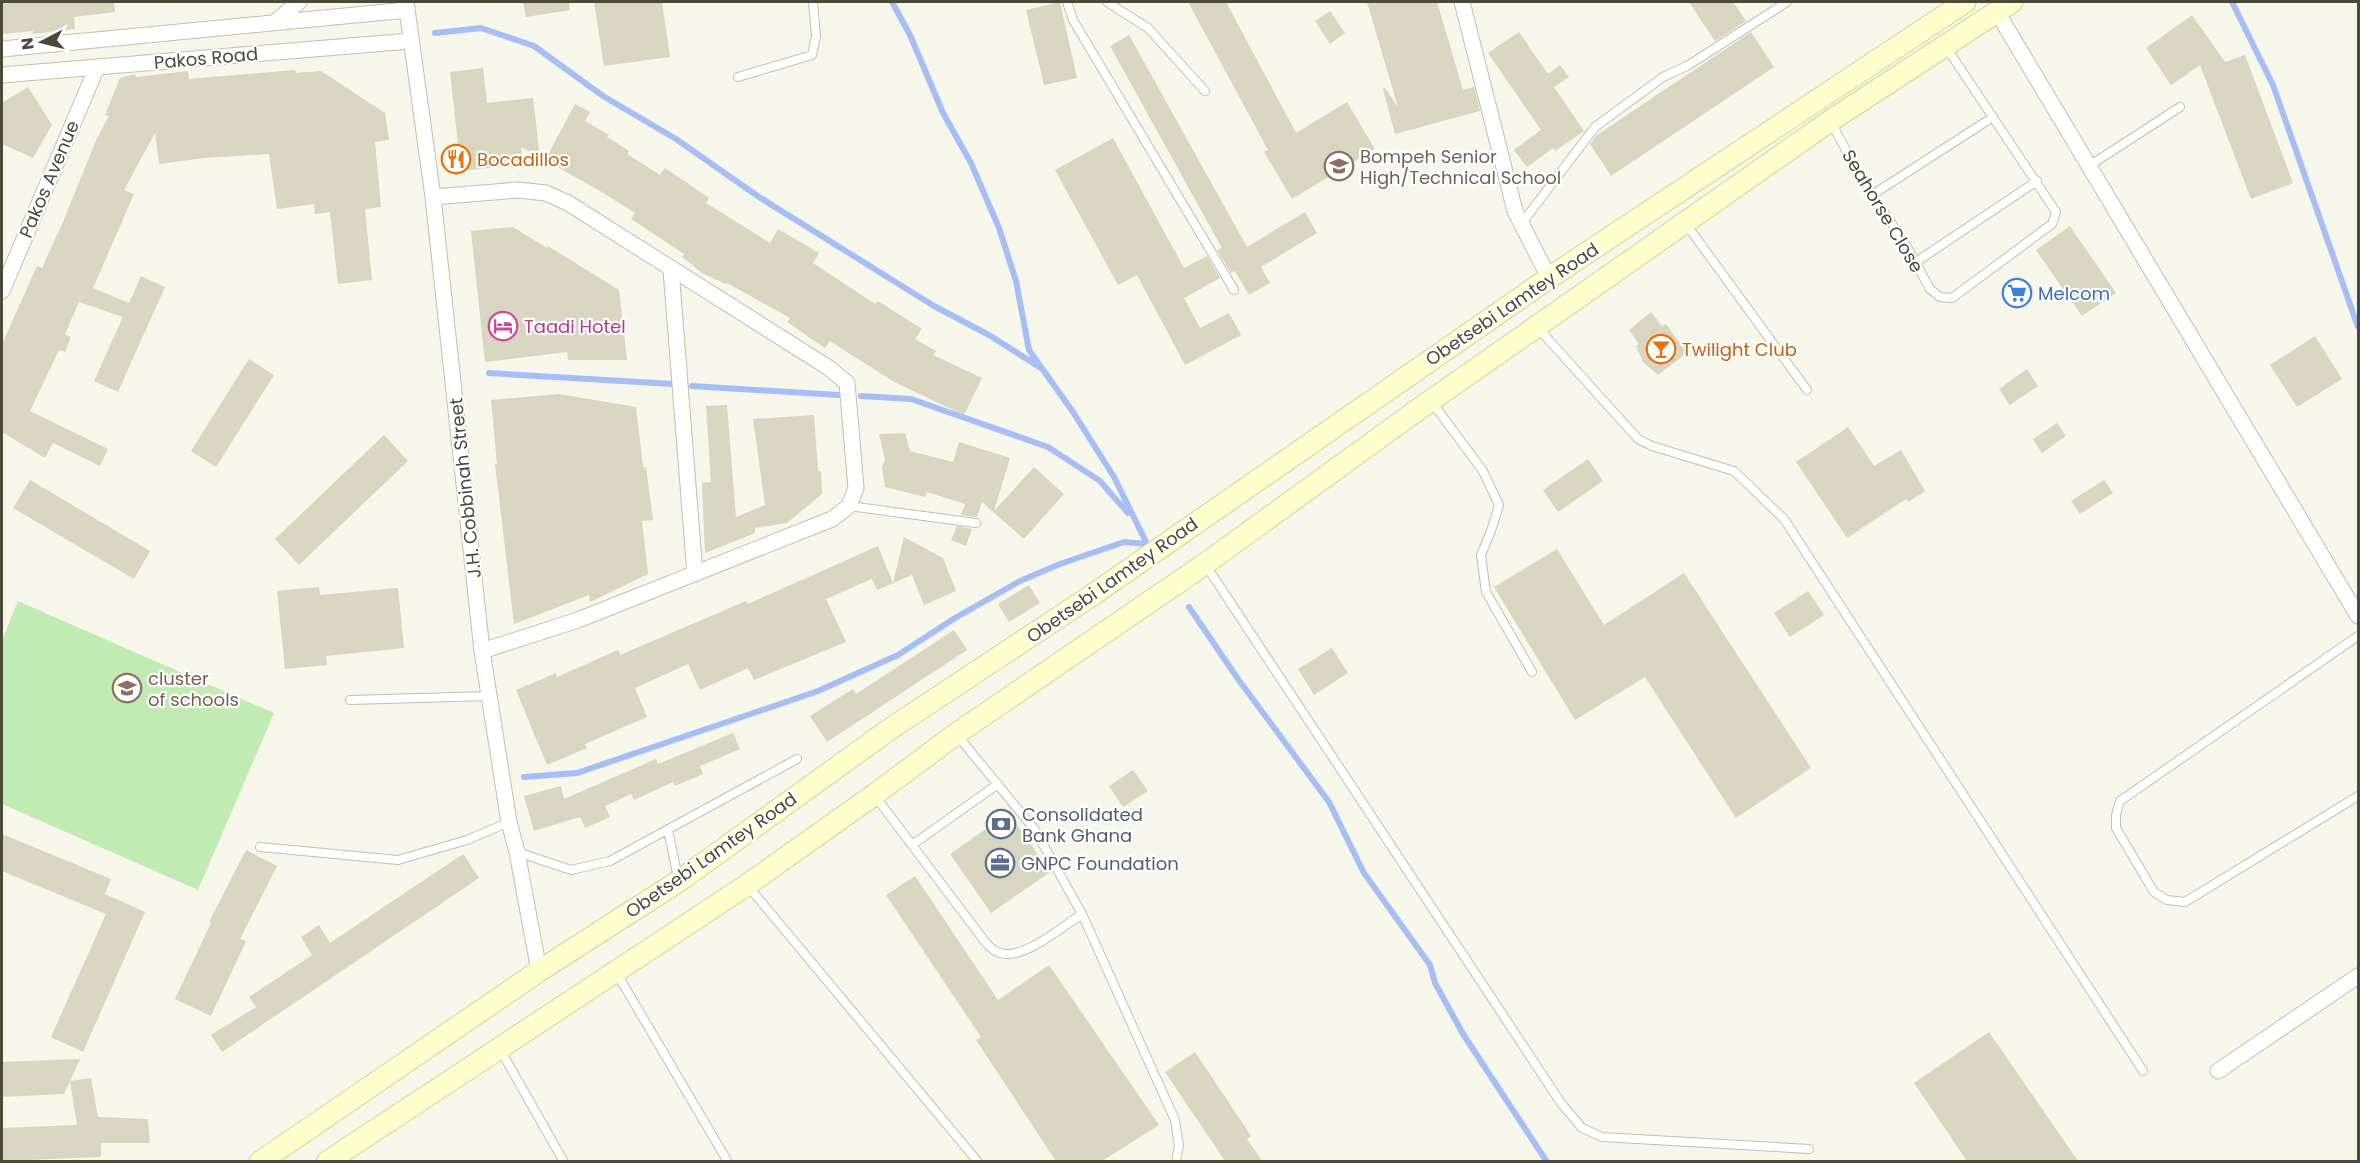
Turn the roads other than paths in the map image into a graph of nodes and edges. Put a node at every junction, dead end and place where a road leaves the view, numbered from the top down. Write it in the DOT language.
graph roads {
  1 [pos="298,2"];
  2 [pos="813,2"];
  3 [pos="1067,2"];
  4 [pos="1107,2"];
  5 [pos="1462,2"];
  6 [pos="1787,2"];
  7 [pos="1965,2"];
  8 [pos="406,6"];
  9 [pos="2005,7"];
  10 [pos="275,22"];
  11 [pos="410,41"];
  12 [pos="1945,46"];
  13 [pos="2,49"];
  14 [pos="97,67"];
  15 [pos="2,75"];
  16 [pos="738,77"];
  17 [pos="1205,91"];
  18 [pos="2180,107"];
  19 [pos="1993,117"];
  20 [pos="1830,121"];
  21 [pos="2089,166"];
  22 [pos="2037,181"];
  23 [pos="1872,195"];
  24 [pos="433,197"];
  25 [pos="1685,222"];
  26 [pos="1522,223"];
  27 [pos="1916,262"];
  28 [pos="671,270"];
  29 [pos="1549,278"];
  30 [pos="1234,290"];
  31 [pos="2,291"];
  32 [pos="1537,326"];
  33 [pos="1807,390"];
  34 [pos="1431,400"];
  35 [pos="849,506"];
  36 [pos="976,522"];
  37 [pos="1204,564"];
  38 [pos="694,574"];
  39 [pos="2358,616"];
  40 [pos="2358,636"];
  41 [pos="482,651"];
  42 [pos="1532,672"];
  43 [pos="490,696"];
  44 [pos="350,700"];
  45 [pos="956,734"];
  46 [pos="796,759"];
  47 [pos="998,784"];
  48 [pos="874,795"];
  49 [pos="2358,796"];
  50 [pos="509,822"];
  51 [pos="668,830"];
  52 [pos="912,845"];
  53 [pos="260,847"];
  54 [pos="517,852"];
  55 [pos="679,881"];
  56 [pos="747,885"];
  57 [pos="1082,914"];
  58 [pos="539,971"];
  59 [pos="615,971"];
  60 [pos="2358,976"];
  61 [pos="499,1047"];
  62 [pos="2143,1071"];
  63 [pos="2218,1071"];
  64 [pos="1809,1149"];
  65 [pos="260,1161"];
  66 [pos="327,1161"];
  67 [pos="564,1161"];
  68 [pos="728,1161"];
  69 [pos="978,1161"];
  70 [pos="1176,1161"];
  1 -- 10 [label="street"];
  2 -- 16 [label="lane"];
  3 -- 30 [label="lane"];
  4 -- 17 [label="lane"];
  5 -- 26 [label="street"];
  6 -- 26 [label="lane"];
  7 -- 29 [label="main road, Obetsebi Lamtey Road"];
  8 -- 10 [label="street, Pakos Road"];
  8 -- 11 [label="street, J.H. Cobbinah Street"];
  9 -- 12 [label="main road, Obetsebi Lamtey Road"];
  9 -- 21 [label="street"];
  10 -- 13 [label="street, Pakos Road"];
  11 -- 14 [label="street, Pakos Road"];
  11 -- 24 [label="street, J.H. Cobbinah Street"];
  12 -- 19 [label="lane"];
  12 -- 20 [label="main road, Obetsebi Lamtey Road"];
  14 -- 15 [label="street, Pakos Road"];
  14 -- 31 [label="street, Pakos Avenue"];
  18 -- 21 [label="lane"];
  19 -- 22 [label="lane"];
  19 -- 23 [label="lane"];
  20 -- 23 [label="lane, Seahorse Close"];
  20 -- 25 [label="main road, Obetsebi Lamtey Road"];
  21 -- 39 [label="street"];
  22 -- 27 [label="lane"];
  22 -- 27 [label="lane, Seahorse Close"];
  23 -- 27 [label="lane, Seahorse Close"];
  24 -- 28 [label="street"];
  24 -- 41 [label="street, J.H. Cobbinah Street"];
  25 -- 32 [label="main road, Obetsebi Lamtey Road"];
  25 -- 33 [label="lane"];
  26 -- 29 [label="street"];
  28 -- 35 [label="street"];
  28 -- 38 [label="street"];
  29 -- 55 [label="main road, Obetsebi Lamtey Road"];
  32 -- 34 [label="main road, Obetsebi Lamtey Road"];
  32 -- 62 [label="lane"];
  34 -- 37 [label="main road, Obetsebi Lamtey Road"];
  34 -- 42 [label="lane"];
  35 -- 36 [label="lane"];
  35 -- 38 [label="street"];
  37 -- 45 [label="main road, Obetsebi Lamtey Road"];
  37 -- 64 [label="lane"];
  38 -- 41 [label="street"];
  40 -- 49 [label="lane"];
  41 -- 43 [label="street, J.H. Cobbinah Street"];
  43 -- 44 [label="lane"];
  43 -- 50 [label="street, J.H. Cobbinah Street"];
  45 -- 47 [label="lane"];
  45 -- 48 [label="main road, Obetsebi Lamtey Road"];
  46 -- 51 [label="lane"];
  47 -- 52 [label="lane"];
  47 -- 57 [label="lane"];
  48 -- 52 [label="lane"];
  48 -- 56 [label="main road, Obetsebi Lamtey Road"];
  50 -- 53 [label="lane"];
  50 -- 54 [label="street, J.H. Cobbinah Street"];
  51 -- 54 [label="lane"];
  51 -- 55 [label="lane"];
  52 -- 57 [label="lane"];
  54 -- 58 [label="street, J.H. Cobbinah Street"];
  55 -- 58 [label="main road, Obetsebi Lamtey Road"];
  56 -- 59 [label="main road, Obetsebi Lamtey Road"];
  56 -- 69 [label="lane"];
  57 -- 70 [label="lane"];
  58 -- 65 [label="main road, Obetsebi Lamtey Road"];
  59 -- 61 [label="main road, Obetsebi Lamtey Road"];
  59 -- 68 [label="lane"];
  60 -- 63 [label="street"];
  61 -- 66 [label="main road, Obetsebi Lamtey Road"];
  61 -- 67 [label="lane"];
}
